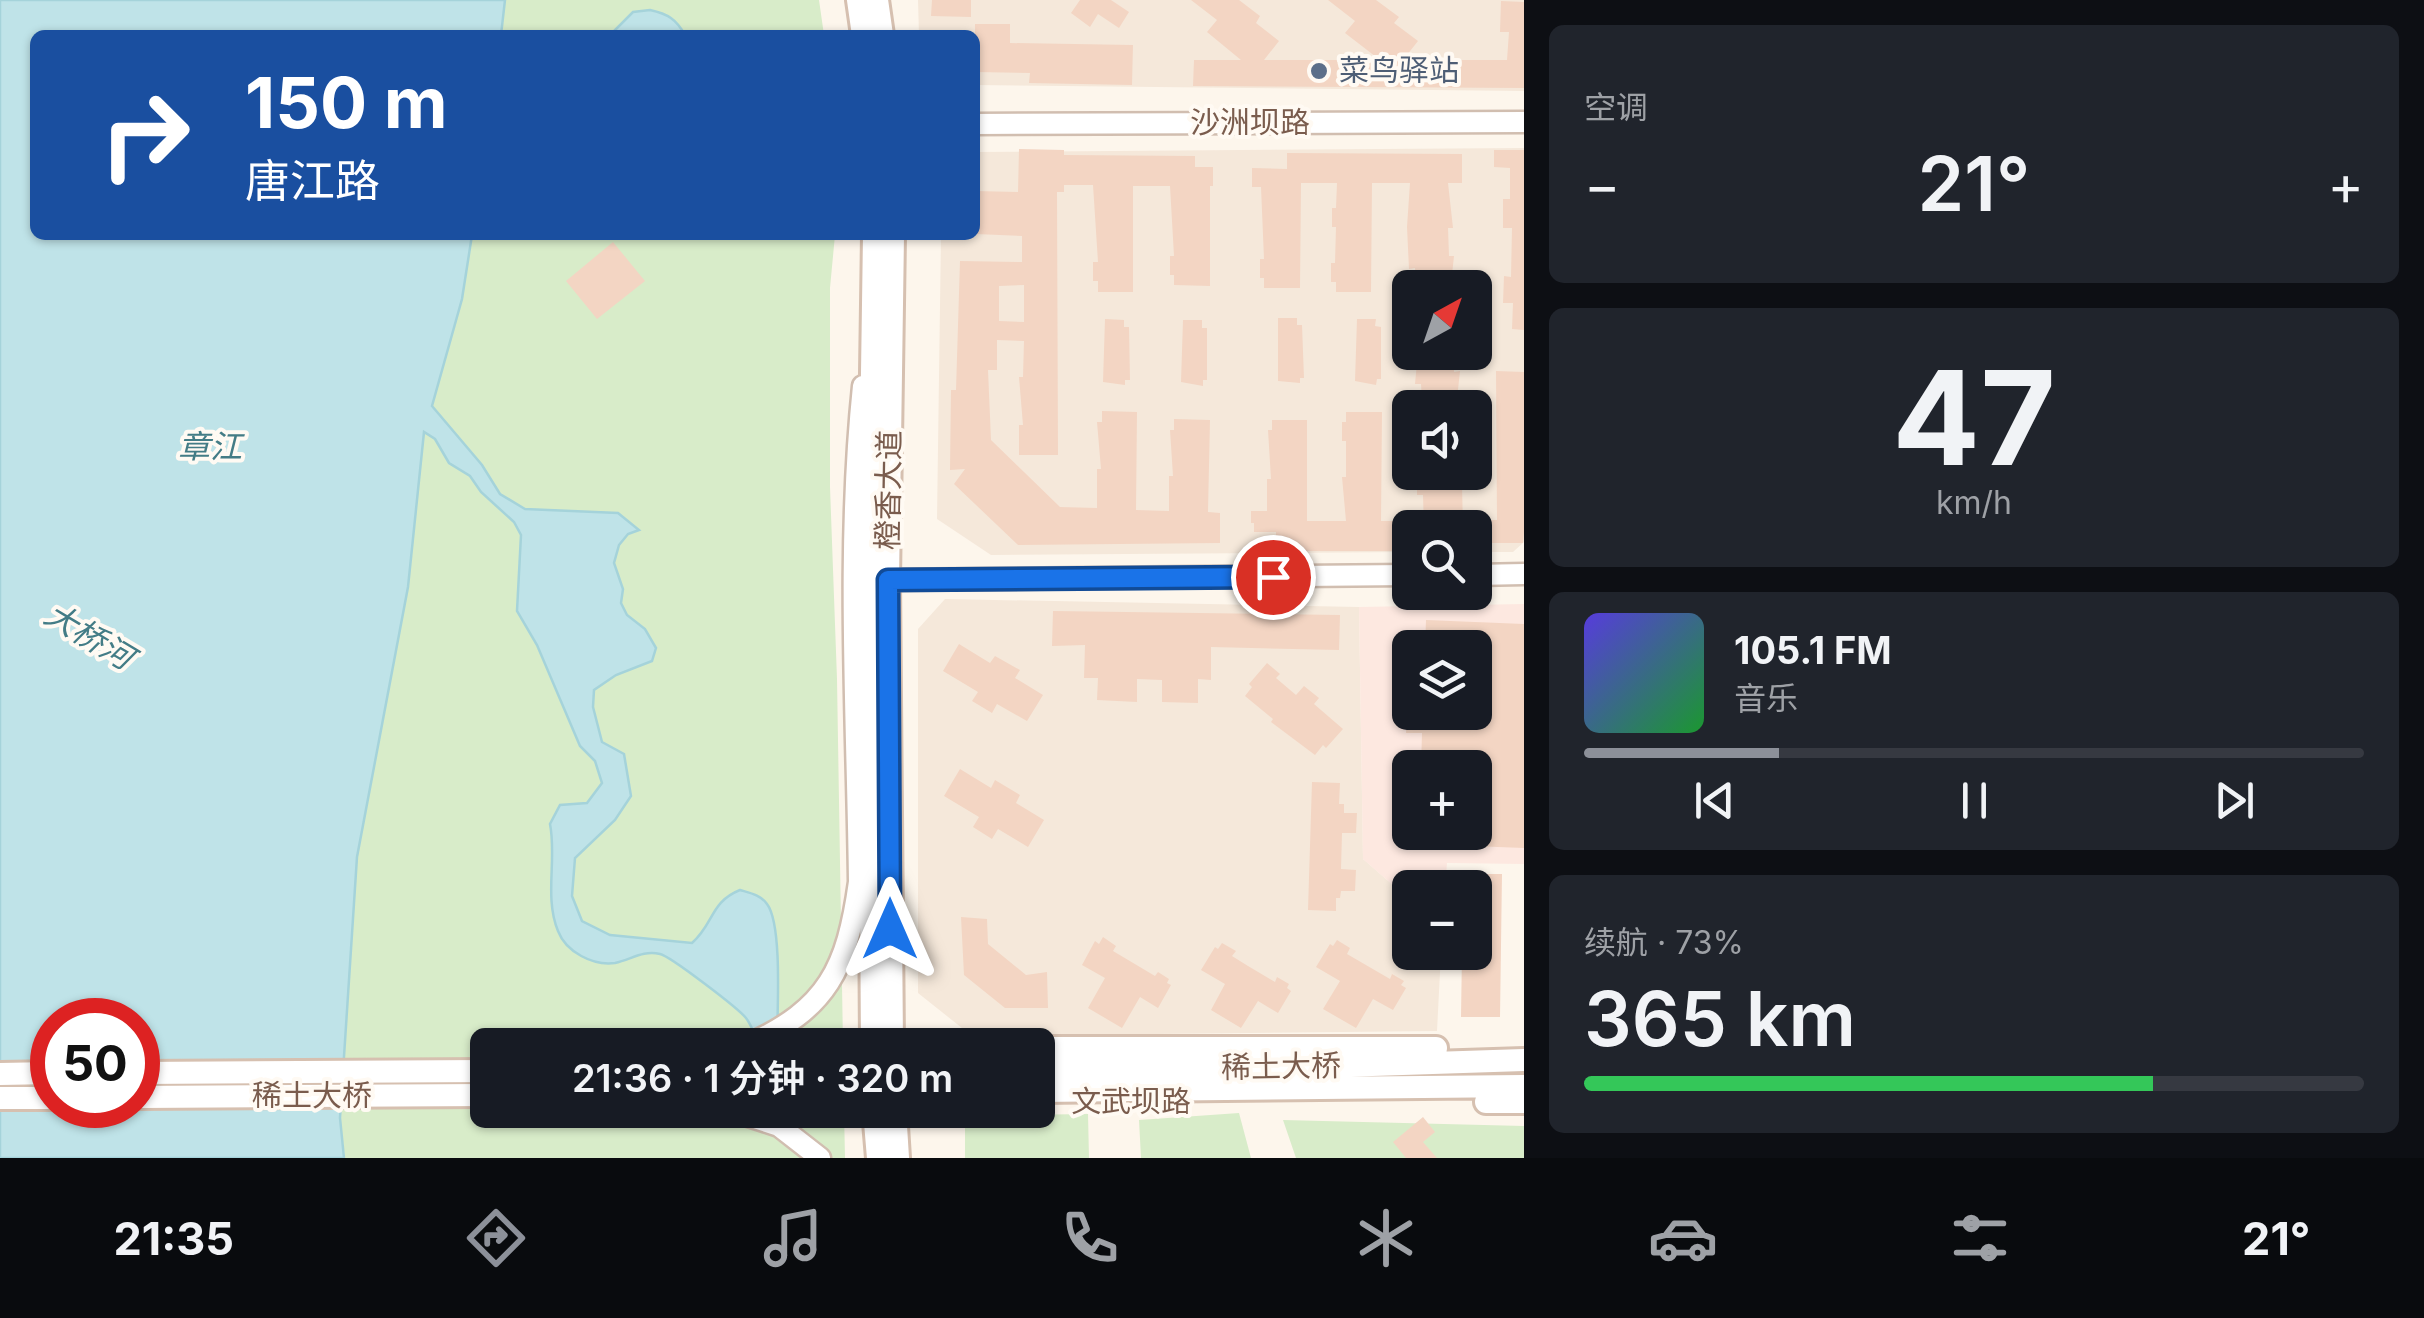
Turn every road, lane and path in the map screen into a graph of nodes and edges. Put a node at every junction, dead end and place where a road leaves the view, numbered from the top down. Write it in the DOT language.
graph roads {
  1 [pos="858,0"];
  2 [pos="878,0"];
  3 [pos="861,30"];
  4 [pos="881,30"];
  5 [pos="1524,122"];
  6 [pos="980,124"];
  7 [pos="874,240"];
  8 [pos="893,240"];
  9 [pos="873,284"];
  10 [pos="1524,574"];
  11 [pos="1492,575"];
  12 [pos="1392,576"];
  13 [pos="878,580"];
  14 [pos="780,1028"];
  15 [pos="872,1028"];
  16 [pos="891,1028"];
  17 [pos="1055,1048"];
  18 [pos="1524,1048"];
  19 [pos="1524,1060"];
  20 [pos="1055,1070"];
  21 [pos="470,1071"];
  22 [pos="160,1073"];
  23 [pos="0,1074"];
  24 [pos="30,1074"];
  25 [pos="1313,1078"];
  26 [pos="1524,1086"];
  27 [pos="1055,1090"];
  28 [pos="470,1094"];
  29 [pos="160,1097"];
  30 [pos="0,1098"];
  31 [pos="30,1098"];
  32 [pos="1055,1102"];
  33 [pos="1524,1102"];
  34 [pos="782,1128"];
  35 [pos="876,1128"];
  36 [pos="896,1128"];
  37 [pos="820,1158"];
  38 [pos="878,1158"];
  39 [pos="898,1158"];
  1 -- 3 [label="main road"];
  2 -- 4 [label="main road"];
  5 -- 6 [label="street, 沙洲坝路"];
  7 -- 9 [label="main road, 橙香大道"];
  8 -- 13 [label="main road, 橙香大道"];
  9 -- 13 [label="main road, 橙香大道"];
  9 -- 14 [label="street"];
  10 -- 11 [label="street"];
  12 -- 13 [label="street"];
  13 -- 15 [label="main road, 橙香大道"];
  13 -- 16 [label="main road, 橙香大道"];
  17 -- 18 [label="main road, 文武坝路"];
  19 -- 25 [label="main road, 稀土大桥"];
  20 -- 25 [label="main road, 稀土大桥"];
  21 -- 22 [label="main road, 稀土大桥"];
  23 -- 24 [label="main road"];
  25 -- 26 [label="main road, 稀土大桥"];
  25 -- 27 [label="main road, 稀土大桥"];
  28 -- 29 [label="main road, 稀土大桥"];
  30 -- 31 [label="main road"];
  32 -- 33 [label="main road, 文武坝路"];
  34 -- 37 [label="street"];
  35 -- 38 [label="main road"];
  36 -- 39 [label="main road"];
}
